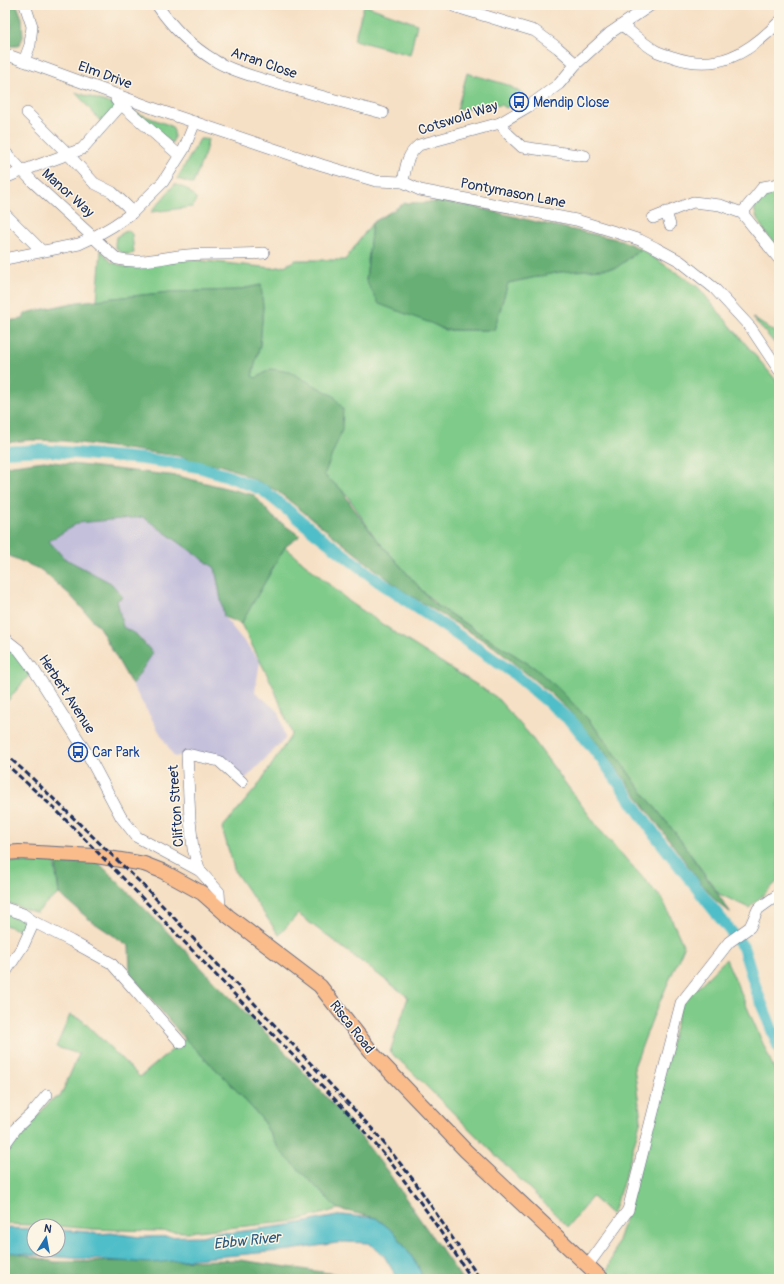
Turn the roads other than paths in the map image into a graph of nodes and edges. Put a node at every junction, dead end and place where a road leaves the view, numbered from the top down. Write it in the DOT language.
graph roads {
  1 [pos="25,5"];
  2 [pos="157,5"];
  3 [pos="651,5"];
  4 [pos="453,6"];
  5 [pos="779,22"];
  6 [pos="622,25"];
  7 [pos="5,54"];
  8 [pos="24,61"];
  9 [pos="576,64"];
  10 [pos="110,93"];
  11 [pos="121,105"];
  12 [pos="27,113"];
  13 [pos="383,113"];
  14 [pos="196,122"];
  15 [pos="500,123"];
  16 [pos="5,152"];
  17 [pos="68,154"];
  18 [pos="179,155"];
  19 [pos="586,156"];
  20 [pos="22,170"];
  21 [pos="5,178"];
  22 [pos="403,182"];
  23 [pos="779,184"];
  24 [pos="132,212"];
  25 [pos="666,212"];
  26 [pos="742,213"];
  27 [pos="5,214"];
  28 [pos="653,218"];
  29 [pos="670,225"];
  30 [pos="94,237"];
  31 [pos="42,251"];
  32 [pos="264,253"];
  33 [pos="5,259"];
  34 [pos="779,259"];
  35 [pos="779,370"];
  36 [pos="5,639"];
  37 [pos="242,782"];
  38 [pos="5,853"];
  39 [pos="200,871"];
  40 [pos="779,894"];
  41 [pos="220,907"];
  42 [pos="5,908"];
  43 [pos="34,922"];
  44 [pos="5,972"];
  45 [pos="181,1043"];
  46 [pos="47,1095"];
  47 [pos="5,1144"];
  48 [pos="588,1266"];
  49 [pos="602,1279"];
  1 -- 8 [label="street"];
  2 -- 13 [label="street, Arran Close"];
  3 -- 6 [label="street, Cotswold Way"];
  4 -- 9 [label="street"];
  5 -- 6 [label="street"];
  6 -- 9 [label="street, Cotswold Way"];
  7 -- 8 [label="street, Elm Drive"];
  8 -- 10 [label="street, Elm Drive"];
  9 -- 15 [label="street, Cotswold Way"];
  10 -- 11 [label="street"];
  10 -- 14 [label="street, Elm Drive"];
  11 -- 17 [label="street, Manor Way"];
  11 -- 18 [label="street"];
  12 -- 17 [label="street, Manor Way"];
  14 -- 18 [label="street, Manor Way"];
  14 -- 22 [label="street, Pontymason Lane"];
  15 -- 19 [label="street"];
  15 -- 22 [label="street, Cotswold Way"];
  16 -- 20 [label="street, Manor Way"];
  17 -- 20 [label="street, Manor Way"];
  17 -- 24 [label="street, Manor Way"];
  18 -- 24 [label="street, Manor Way"];
  20 -- 21 [label="street, Manor Way"];
  20 -- 30 [label="street, Manor Way"];
  22 -- 35 [label="street, Pontymason Lane"];
  23 -- 26 [label="street"];
  24 -- 30 [label="street, Manor Way"];
  25 -- 26 [label="street"];
  25 -- 28 [label="street"];
  25 -- 29 [label="street"];
  26 -- 34 [label="street"];
  27 -- 31 [label="street"];
  30 -- 31 [label="street, Manor Way"];
  30 -- 32 [label="street"];
  31 -- 33 [label="street, Manor Way"];
  36 -- 39 [label="street, Herbert Avenue"];
  37 -- 39 [label="street, Clifton Street"];
  38 -- 41 [label="main road, Risca Road"];
  39 -- 41 [label="street, Herbert Avenue"];
  40 -- 48 [label="street"];
  41 -- 48 [label="main road, Risca Road"];
  42 -- 43 [label="street"];
  43 -- 44 [label="street"];
  43 -- 45 [label="street"];
  46 -- 47 [label="street"];
  48 -- 49 [label="main road, Risca Road"];
}
